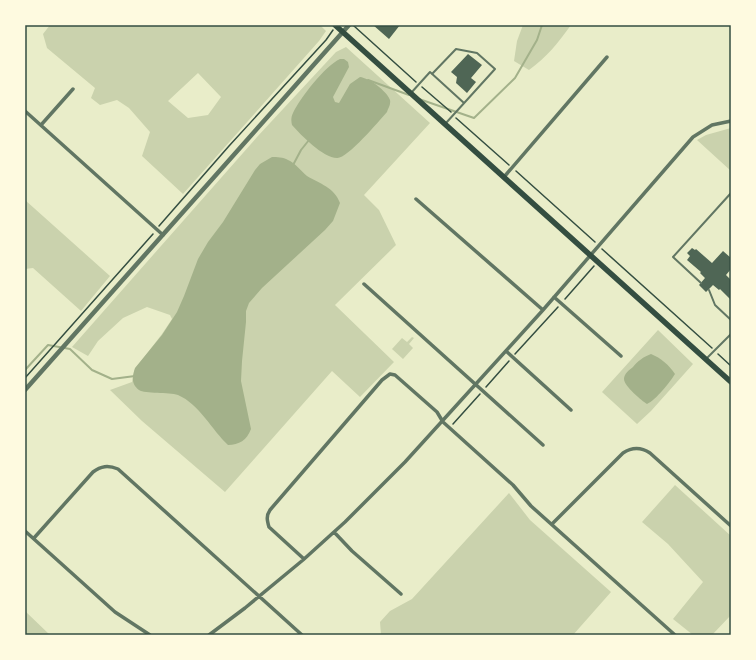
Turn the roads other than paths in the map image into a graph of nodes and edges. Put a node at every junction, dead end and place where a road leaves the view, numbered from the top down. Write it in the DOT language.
graph roads {
  1 [pos="336,25"];
  2 [pos="349,25"];
  3 [pos="343,32"];
  4 [pos="607,57"];
  5 [pos="432,74"];
  6 [pos="73,89"];
  7 [pos="411,93"];
  8 [pos="464,103"];
  9 [pos="25,111"];
  10 [pos="731,121"];
  11 [pos="445,124"];
  12 [pos="41,126"];
  13 [pos="504,177"];
  14 [pos="731,193"];
  15 [pos="416,199"];
  16 [pos="163,235"];
  17 [pos="591,256"];
  18 [pos="701,283"];
  19 [pos="364,284"];
  20 [pos="709,290"];
  21 [pos="554,298"];
  22 [pos="543,310"];
  23 [pos="731,320"];
  24 [pos="731,334"];
  25 [pos="506,351"];
  26 [pos="621,356"];
  27 [pos="706,359"];
  28 [pos="731,382"];
  29 [pos="476,384"];
  30 [pos="25,390"];
  31 [pos="571,410"];
  32 [pos="443,422"];
  33 [pos="543,445"];
  34 [pos="552,524"];
  35 [pos="731,526"];
  36 [pos="25,530"];
  37 [pos="334,532"];
  38 [pos="34,538"];
  39 [pos="304,559"];
  40 [pos="401,594"];
  41 [pos="259,596"];
  42 [pos="150,635"];
  43 [pos="209,635"];
  44 [pos="302,635"];
  45 [pos="675,635"];
  1 -- 3 [label="main road"];
  2 -- 3 [label="street"];
  3 -- 7 [label="main road"];
  3 -- 16 [label="street"];
  4 -- 13 [label="street"];
  5 -- 7 [label="lane"];
  5 -- 8 [label="lane"];
  5 -- 8 [label="lane"];
  6 -- 12 [label="street"];
  7 -- 11 [label="main road"];
  8 -- 11 [label="lane"];
  9 -- 12 [label="street"];
  10 -- 17 [label="street"];
  11 -- 13 [label="main road"];
  12 -- 16 [label="street"];
  13 -- 17 [label="main road"];
  14 -- 18 [label="lane"];
  15 -- 22 [label="street"];
  16 -- 30 [label="street"];
  17 -- 21 [label="street"];
  17 -- 27 [label="main road"];
  19 -- 29 [label="street"];
  20 -- 23 [label="lane"];
  21 -- 22 [label="street"];
  21 -- 26 [label="street"];
  22 -- 25 [label="street"];
  24 -- 27 [label="lane"];
  25 -- 29 [label="street"];
  25 -- 31 [label="street"];
  27 -- 28 [label="main road"];
  29 -- 32 [label="street"];
  29 -- 33 [label="street"];
  32 -- 34 [label="street"];
  32 -- 37 [label="street"];
  32 -- 39 [label="street"];
  34 -- 35 [label="street"];
  34 -- 45 [label="street"];
  36 -- 38 [label="street"];
  37 -- 39 [label="street"];
  37 -- 40 [label="street"];
  38 -- 41 [label="street"];
  38 -- 42 [label="street"];
  39 -- 41 [label="street"];
  41 -- 43 [label="street"];
  41 -- 44 [label="street"];
}
